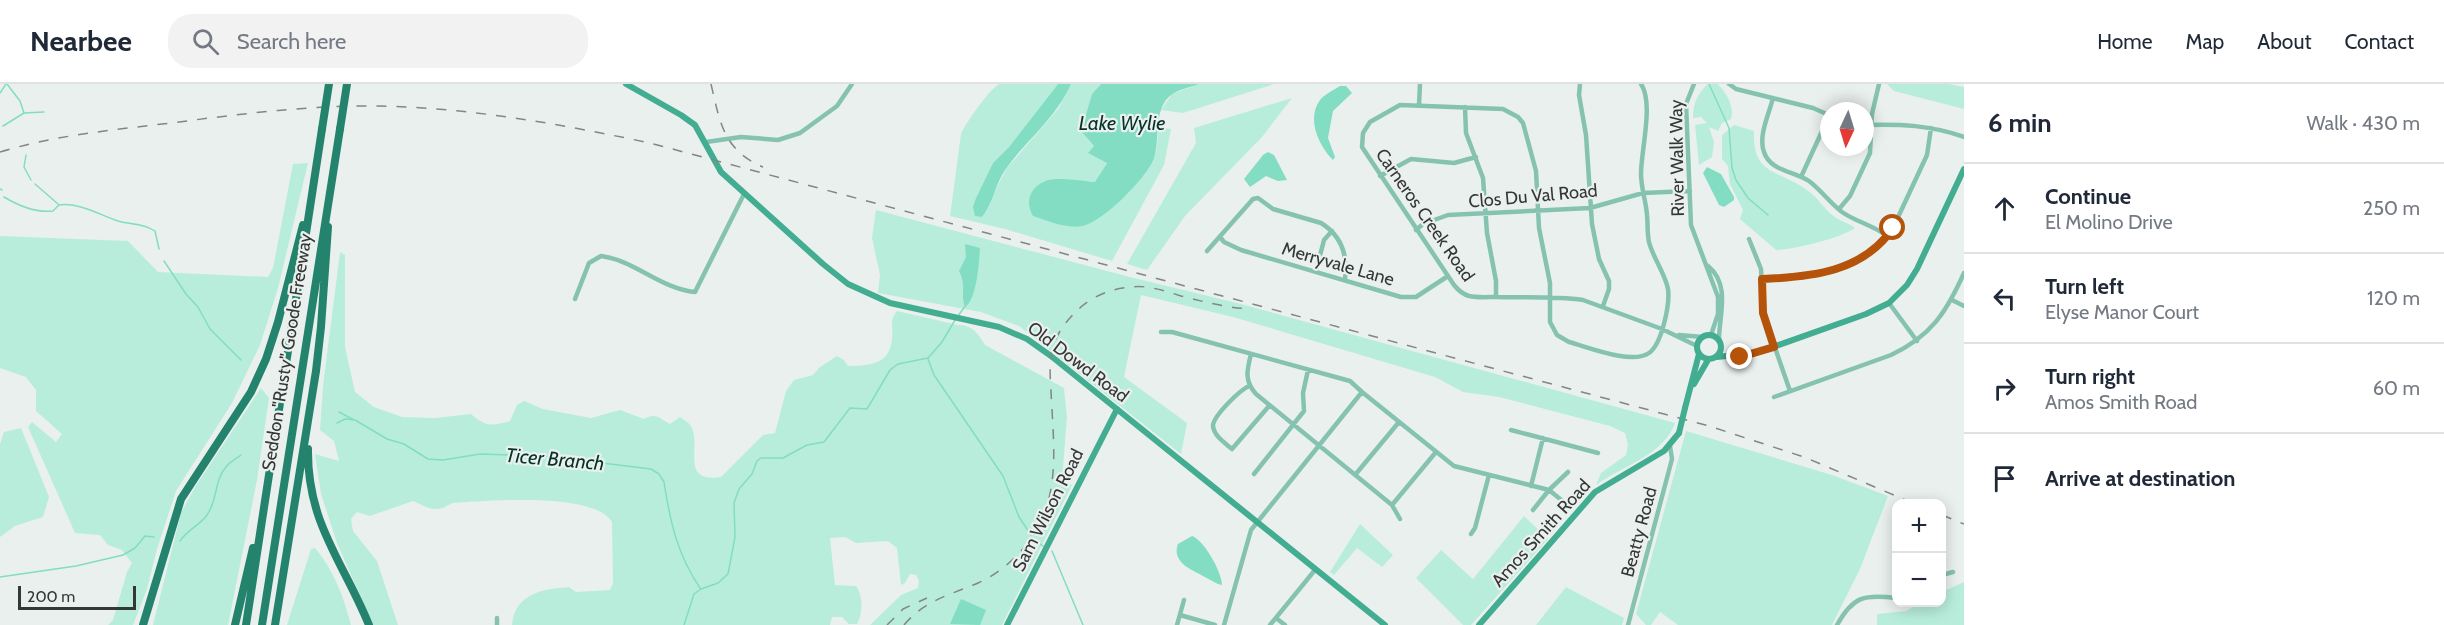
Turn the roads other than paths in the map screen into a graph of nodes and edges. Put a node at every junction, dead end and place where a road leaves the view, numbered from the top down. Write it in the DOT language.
graph roads {
  1 [pos="329,84"];
  2 [pos="347,84"];
  3 [pos="626,84"];
  4 [pos="852,84"];
  5 [pos="1420,84"];
  6 [pos="1580,84"];
  7 [pos="1641,84"];
  8 [pos="1694,84"];
  9 [pos="1729,84"];
  10 [pos="1879,84"];
  11 [pos="1773,98"];
  12 [pos="1419,105"];
  13 [pos="1874,105"];
  14 [pos="1465,107"];
  15 [pos="1820,112"];
  16 [pos="1874,125"];
  17 [pos="1931,128"];
  18 [pos="1820,135"];
  19 [pos="1964,137"];
  20 [pos="706,142"];
  21 [pos="1869,156"];
  22 [pos="1476,157"];
  23 [pos="1964,169"];
  24 [pos="1380,176"];
  25 [pos="1801,177"];
  26 [pos="314,184"];
  27 [pos="1689,191"];
  28 [pos="1643,193"];
  29 [pos="330,194"];
  30 [pos="744,194"];
  31 [pos="1590,208"];
  32 [pos="1839,209"];
  33 [pos="1538,211"];
  34 [pos="1485,215"];
  35 [pos="1416,230"];
  36 [pos="1332,231"];
  37 [pos="1887,236"];
  38 [pos="1220,237"];
  39 [pos="1749,239"];
  40 [pos="1207,251"];
  41 [pos="1708,266"];
  42 [pos="1316,271"];
  43 [pos="1964,273"];
  44 [pos="1448,276"];
  45 [pos="1345,279"];
  46 [pos="1762,279"];
  47 [pos="1496,297"];
  48 [pos="1550,298"];
  49 [pos="575,299"];
  50 [pos="1952,300"];
  51 [pos="1889,303"];
  52 [pos="1603,306"];
  53 [pos="1964,306"];
  54 [pos="1662,329"];
  55 [pos="1161,332"];
  56 [pos="1676,335"];
  57 [pos="1711,335"];
  58 [pos="1703,337"];
  59 [pos="1719,340"];
  60 [pos="1917,341"];
  61 [pos="1697,346"];
  62 [pos="1774,347"];
  63 [pos="1722,348"];
  64 [pos="1251,354"];
  65 [pos="1699,354"];
  66 [pos="1744,356"];
  67 [pos="1717,357"];
  68 [pos="1708,360"];
  69 [pos="1308,370"];
  70 [pos="1249,387"];
  71 [pos="1692,387"];
  72 [pos="1790,391"];
  73 [pos="1362,392"];
  74 [pos="1774,397"];
  75 [pos="1269,405"];
  76 [pos="310,407"];
  77 [pos="1117,409"];
  78 [pos="1399,422"];
  79 [pos="1294,425"];
  80 [pos="1511,430"];
  81 [pos="1543,438"];
  82 [pos="1318,446"];
  83 [pos="1670,446"];
  84 [pos="1436,452"];
  85 [pos="1598,453"];
  86 [pos="1569,472"];
  87 [pos="1254,474"];
  88 [pos="1355,475"];
  89 [pos="1490,475"];
  90 [pos="1531,486"];
  91 [pos="1549,490"];
  92 [pos="266,495"];
  93 [pos="1565,503"];
  94 [pos="1392,505"];
  95 [pos="1533,510"];
  96 [pos="1400,519"];
  97 [pos="1257,522"];
  98 [pos="1471,534"];
  99 [pos="1315,570"];
  100 [pos="1953,572"];
  101 [pos="1946,574"];
  102 [pos="1892,598"];
  103 [pos="1184,600"];
  104 [pos="1180,615"];
  105 [pos="497,618"];
  106 [pos="1276,618"];
  107 [pos="143,625"];
  108 [pos="235,625"];
  109 [pos="246,625"];
  110 [pos="262,625"];
  111 [pos="275,625"];
  112 [pos="369,625"];
  113 [pos="497,625"];
  114 [pos="1007,625"];
  115 [pos="1177,625"];
  116 [pos="1215,625"];
  117 [pos="1224,625"];
  118 [pos="1270,625"];
  119 [pos="1285,625"];
  120 [pos="1385,625"];
  121 [pos="1479,625"];
  122 [pos="1628,625"];
  123 [pos="1837,625"];
  1 -- 26 [label="highway, Seddon \"Rusty\" Goode Freeway, bridge"];
  2 -- 29 [label="highway, Seddon \"Rusty\" Goode Freeway, bridge"];
  3 -- 20 [label="street, Old Dowd Road"];
  4 -- 20 [label="street"];
  5 -- 12 [label="street"];
  6 -- 31 [label="street"];
  7 -- 28 [label="street"];
  8 -- 27 [label="street, River Walk Way"];
  9 -- 11 [label="street"];
  10 -- 13 [label="street"];
  11 -- 15 [label="street"];
  11 -- 25 [label="street"];
  12 -- 14 [label="street, Carneros Creek Road"];
  12 -- 24 [label="street, Carneros Creek Road"];
  14 -- 22 [label="street"];
  14 -- 33 [label="street, Carneros Creek Road"];
  16 -- 17 [label="street"];
  17 -- 19 [label="street"];
  17 -- 37 [label="street"];
  18 -- 25 [label="street"];
  20 -- 30 [label="street, Old Dowd Road"];
  21 -- 32 [label="street"];
  22 -- 24 [label="street"];
  22 -- 34 [label="street"];
  23 -- 51 [label="street"];
  24 -- 35 [label="street, Carneros Creek Road"];
  25 -- 32 [label="street"];
  26 -- 92 [label="highway, Seddon \"Rusty\" Goode Freeway"];
  26 -- 107 [label="highway"];
  27 -- 28 [label="street, Clos Du Val Road"];
  27 -- 41 [label="street, River Walk Way"];
  28 -- 31 [label="street, Clos Du Val Road"];
  28 -- 54 [label="street"];
  29 -- 76 [label="highway"];
  29 -- 110 [label="highway, Seddon \"Rusty\" Goode Freeway"];
  30 -- 49 [label="street"];
  30 -- 77 [label="street, Old Dowd Road"];
  31 -- 33 [label="street, Clos Du Val Road"];
  31 -- 52 [label="street"];
  32 -- 37 [label="street"];
  33 -- 34 [label="street, Clos Du Val Road"];
  33 -- 48 [label="street, Carneros Creek Road"];
  34 -- 35 [label="street, Clos Du Val Road"];
  34 -- 47 [label="street"];
  35 -- 44 [label="street, Carneros Creek Road"];
  36 -- 38 [label="street"];
  36 -- 42 [label="street"];
  36 -- 45 [label="street"];
  37 -- 46 [label="street"];
  38 -- 40 [label="street"];
  38 -- 42 [label="street, Merryvale Lane"];
  39 -- 46 [label="street"];
  41 -- 57 [label="street, River Walk Way"];
  41 -- 59 [label="street, River Walk Way"];
  42 -- 45 [label="street, Merryvale Lane"];
  43 -- 50 [label="street"];
  44 -- 45 [label="street, Merryvale Lane"];
  44 -- 47 [label="street, Carneros Creek Road"];
  46 -- 62 [label="street"];
  47 -- 48 [label="street, Carneros Creek Road"];
  48 -- 52 [label="street, Carneros Creek Road"];
  48 -- 54 [label="street"];
  50 -- 53 [label="street"];
  50 -- 60 [label="street"];
  51 -- 60 [label="street"];
  51 -- 62 [label="street"];
  52 -- 54 [label="street, Carneros Creek Road"];
  54 -- 56 [label="street, Carneros Creek Road"];
  55 -- 64 [label="street"];
  56 -- 58 [label="street, Carneros Creek Road"];
  56 -- 61 [label="street, Carneros Creek Road"];
  57 -- 58 [label="street"];
  57 -- 59 [label="street"];
  58 -- 61 [label="street"];
  59 -- 63 [label="street"];
  60 -- 72 [label="street"];
  61 -- 65 [label="street"];
  62 -- 66 [label="street"];
  62 -- 72 [label="street"];
  63 -- 66 [label="street"];
  63 -- 67 [label="street"];
  64 -- 69 [label="street"];
  64 -- 70 [label="street"];
  65 -- 68 [label="street"];
  65 -- 71 [label="street, Amos Smith Road"];
  66 -- 67 [label="street"];
  67 -- 68 [label="street"];
  68 -- 71 [label="street, Amos Smith Road"];
  69 -- 73 [label="street"];
  69 -- 79 [label="street"];
  70 -- 75 [label="street"];
  70 -- 75 [label="street"];
  71 -- 83 [label="street, Amos Smith Road, bridge"];
  72 -- 74 [label="street"];
  73 -- 78 [label="street"];
  73 -- 82 [label="street"];
  75 -- 79 [label="street"];
  76 -- 111 [label="highway"];
  76 -- 112 [label="highway"];
  77 -- 97 [label="street, Old Dowd Road"];
  77 -- 114 [label="street, Sam Wilson Road"];
  78 -- 84 [label="street"];
  78 -- 88 [label="street"];
  79 -- 82 [label="street"];
  79 -- 87 [label="street"];
  80 -- 81 [label="street"];
  81 -- 85 [label="street"];
  81 -- 90 [label="street"];
  82 -- 88 [label="street"];
  82 -- 97 [label="street"];
  83 -- 121 [label="street, Amos Smith Road"];
  83 -- 122 [label="street, Beatty Road"];
  84 -- 89 [label="street"];
  84 -- 94 [label="street"];
  86 -- 91 [label="street"];
  88 -- 94 [label="street"];
  89 -- 90 [label="street"];
  89 -- 98 [label="street"];
  90 -- 91 [label="street"];
  91 -- 93 [label="street"];
  91 -- 95 [label="street"];
  92 -- 108 [label="highway"];
  92 -- 109 [label="highway, Seddon \"Rusty\" Goode Freeway"];
  94 -- 96 [label="street"];
  97 -- 99 [label="street, Old Dowd Road"];
  97 -- 117 [label="street"];
  99 -- 106 [label="street"];
  99 -- 120 [label="street, Old Dowd Road"];
  100 -- 101 [label="street"];
  102 -- 123 [label="street"];
  103 -- 104 [label="street"];
  104 -- 115 [label="street"];
  104 -- 116 [label="street"];
  105 -- 113 [label="street"];
  106 -- 118 [label="street"];
  106 -- 119 [label="street"];
}
